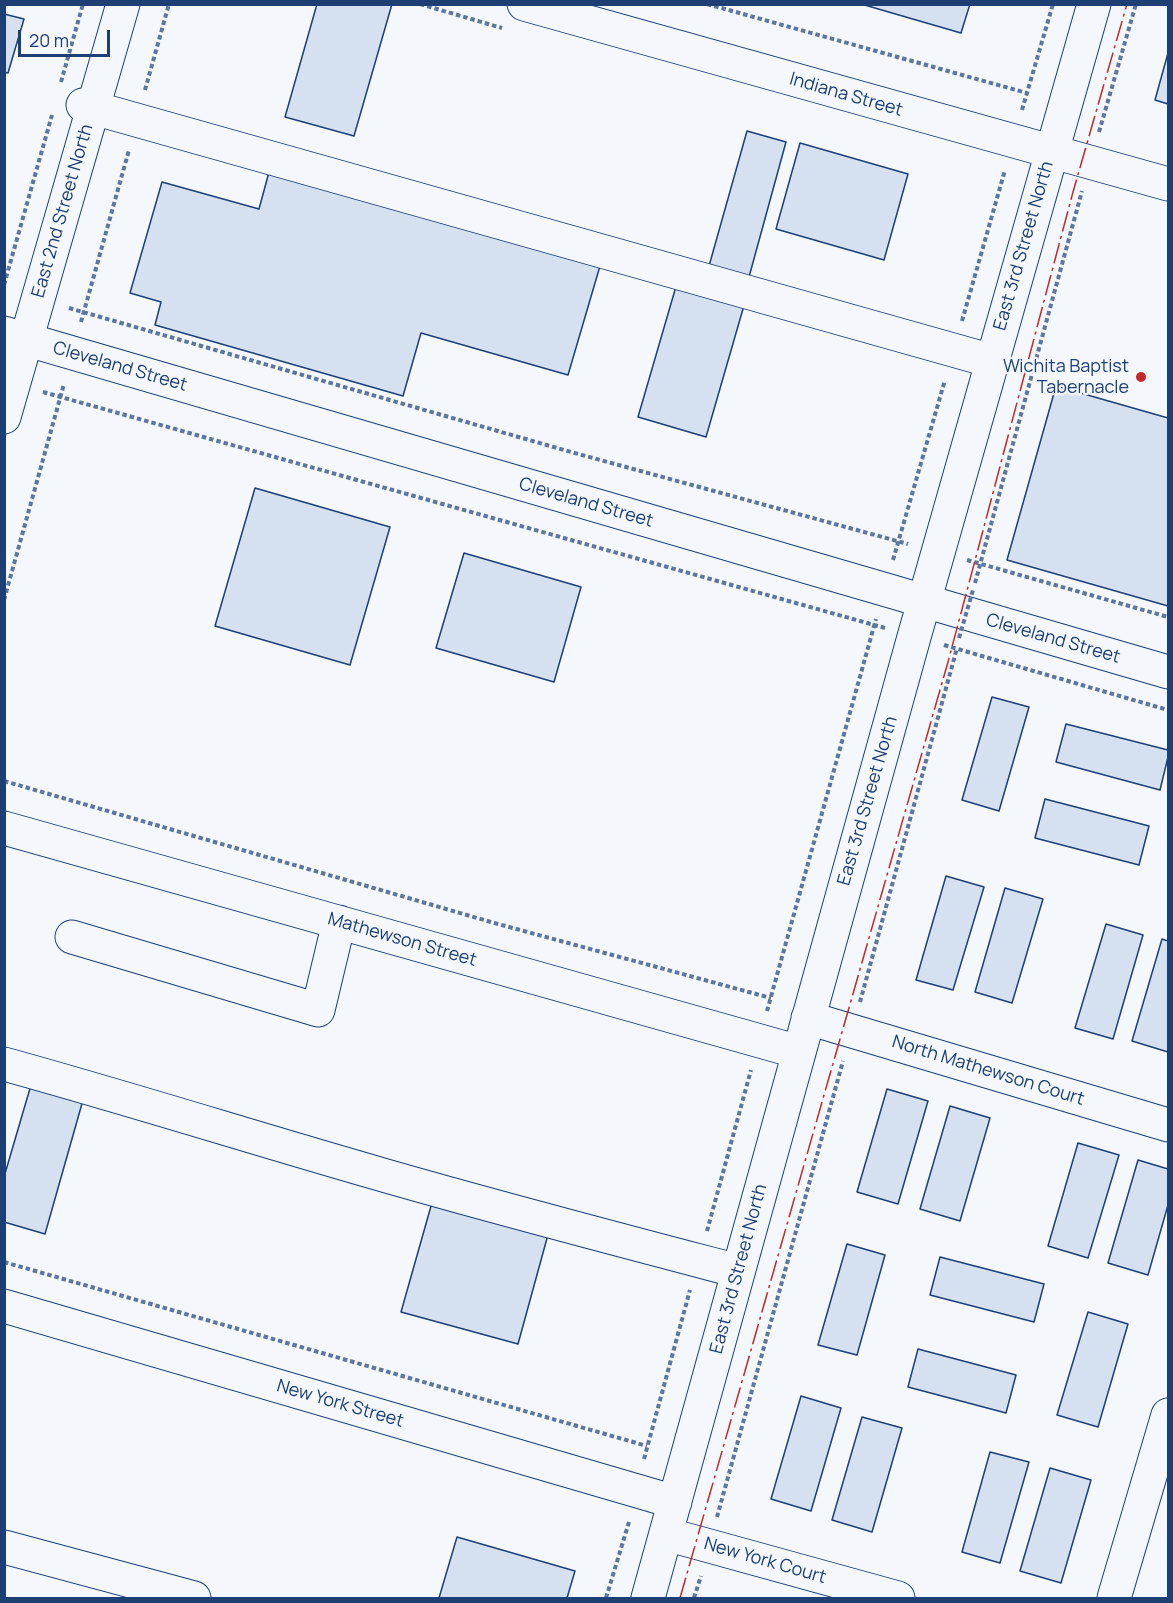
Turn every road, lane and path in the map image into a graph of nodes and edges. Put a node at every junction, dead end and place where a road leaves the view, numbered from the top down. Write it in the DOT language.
graph roads {
  1 [pos="82,4"];
  2 [pos="123,4"];
  3 [pos="169,4"];
  4 [pos="524,4"];
  5 [pos="707,4"];
  6 [pos="1053,4"];
  7 [pos="1094,4"];
  8 [pos="1136,4"];
  9 [pos="1027,93"];
  10 [pos="73,100"];
  11 [pos="137,120"];
  12 [pos="1013,142"];
  13 [pos="1051,152"];
  14 [pos="1090,163"];
  15 [pos="1168,184"];
  16 [pos="4,285"];
  17 [pos="38,300"];
  18 [pos="83,313"];
  19 [pos="16,336"];
  20 [pos="954,350"];
  21 [pos="72,353"];
  22 [pos="992,361"];
  23 [pos="14,383"];
  24 [pos="60,396"];
  25 [pos="4,417"];
  26 [pos="899,541"];
  27 [pos="938,552"];
  28 [pos="980,564"];
  29 [pos="885,590"];
  30 [pos="4,600"];
  31 [pos="924,602"];
  32 [pos="1168,617"];
  33 [pos="875,625"];
  34 [pos="914,637"];
  35 [pos="956,649"];
  36 [pos="1168,672"];
  37 [pos="1168,710"];
  38 [pos="4,781"];
  39 [pos="4,828"];
  40 [pos="339,922"];
  41 [pos="72,937"];
  42 [pos="771,998"];
  43 [pos="808,1018"];
  44 [pos="852,1031"];
  45 [pos="759,1041"];
  46 [pos="799,1052"];
  47 [pos="4,1064"];
  48 [pos="1168,1125"];
  49 [pos="698,1261"];
  50 [pos="4,1262"];
  51 [pos="738,1271"];
  52 [pos="4,1306"];
  53 [pos="1168,1415"];
  54 [pos="647,1446"];
  55 [pos="635,1491"];
  56 [pos="675,1502"];
  57 [pos="666,1534"];
  58 [pos="709,1546"];
  59 [pos="4,1547"];
  60 [pos="194,1599"];
  61 [pos="606,1599"];
  62 [pos="648,1599"];
  63 [pos="694,1599"];
  64 [pos="898,1599"];
  65 [pos="1114,1599"];
  1 -- 10 [label="path"];
  2 -- 10 [label="street, East 2nd Street North"];
  3 -- 11 [label="path"];
  4 -- 12 [label="street, Indiana Street"];
  5 -- 9 [label="path"];
  6 -- 9 [label="path"];
  7 -- 13 [label="street, East 3rd Street North"];
  8 -- 14 [label="path"];
  9 -- 12 [label="path"];
  10 -- 11 [label="street"];
  10 -- 16 [label="path"];
  10 -- 17 [label="street, East 2nd Street North"];
  11 -- 18 [label="path"];
  11 -- 20 [label="street"];
  12 -- 13 [label="street, Indiana Street"];
  12 -- 20 [label="path"];
  13 -- 14 [label="street, Indiana Street"];
  13 -- 22 [label="street, East 3rd Street North"];
  14 -- 15 [label="street, Indiana Street"];
  14 -- 28 [label="path"];
  17 -- 18 [label="path"];
  17 -- 19 [label="street, East 2nd Street North"];
  18 -- 21 [label="path"];
  18 -- 26 [label="path"];
  19 -- 21 [label="street, Cleveland Street"];
  19 -- 23 [label="street, East 2nd Street North"];
  20 -- 22 [label="street"];
  20 -- 26 [label="path"];
  21 -- 24 [label="path"];
  21 -- 29 [label="street, Cleveland Street"];
  22 -- 27 [label="street, East 3rd Street North"];
  23 -- 24 [label="path"];
  23 -- 25 [label="street, East 2nd Street North"];
  24 -- 30 [label="path"];
  24 -- 33 [label="path"];
  26 -- 27 [label="path"];
  26 -- 29 [label="path"];
  27 -- 28 [label="path"];
  27 -- 31 [label="street, East 3rd Street North"];
  28 -- 32 [label="path"];
  28 -- 35 [label="path, bridge"];
  29 -- 31 [label="street, Cleveland Street"];
  29 -- 33 [label="path"];
  31 -- 34 [label="street, East 3rd Street North"];
  31 -- 36 [label="street, Cleveland Street"];
  33 -- 34 [label="path"];
  33 -- 42 [label="path"];
  34 -- 35 [label="path"];
  34 -- 43 [label="street, East 3rd Street North"];
  35 -- 37 [label="path"];
  35 -- 44 [label="path"];
  38 -- 42 [label="path"];
  39 -- 40 [label="street, Mathewson Street"];
  40 -- 41 [label="street"];
  40 -- 45 [label="street, Mathewson Street"];
  42 -- 45 [label="path"];
  43 -- 44 [label="street, North Mathewson Court"];
  43 -- 46 [label="street, East 3rd Street North"];
  44 -- 48 [label="street, North Mathewson Court"];
  44 -- 58 [label="path"];
  45 -- 46 [label="street, Mathewson Street"];
  45 -- 49 [label="path"];
  46 -- 51 [label="street, East 3rd Street North"];
  47 -- 49 [label="street"];
  49 -- 51 [label="street"];
  49 -- 54 [label="path"];
  50 -- 54 [label="path"];
  51 -- 56 [label="street, East 3rd Street North"];
  52 -- 55 [label="street, New York Street"];
  53 -- 65 [label="street"];
  54 -- 55 [label="path"];
  55 -- 56 [label="street, New York Street"];
  55 -- 61 [label="path"];
  56 -- 57 [label="street, East 3rd Street North"];
  57 -- 58 [label="street, New York Court"];
  57 -- 62 [label="street, East 3rd Street North"];
  58 -- 63 [label="path"];
  58 -- 64 [label="street, New York Court"];
  59 -- 60 [label="street"];
}
